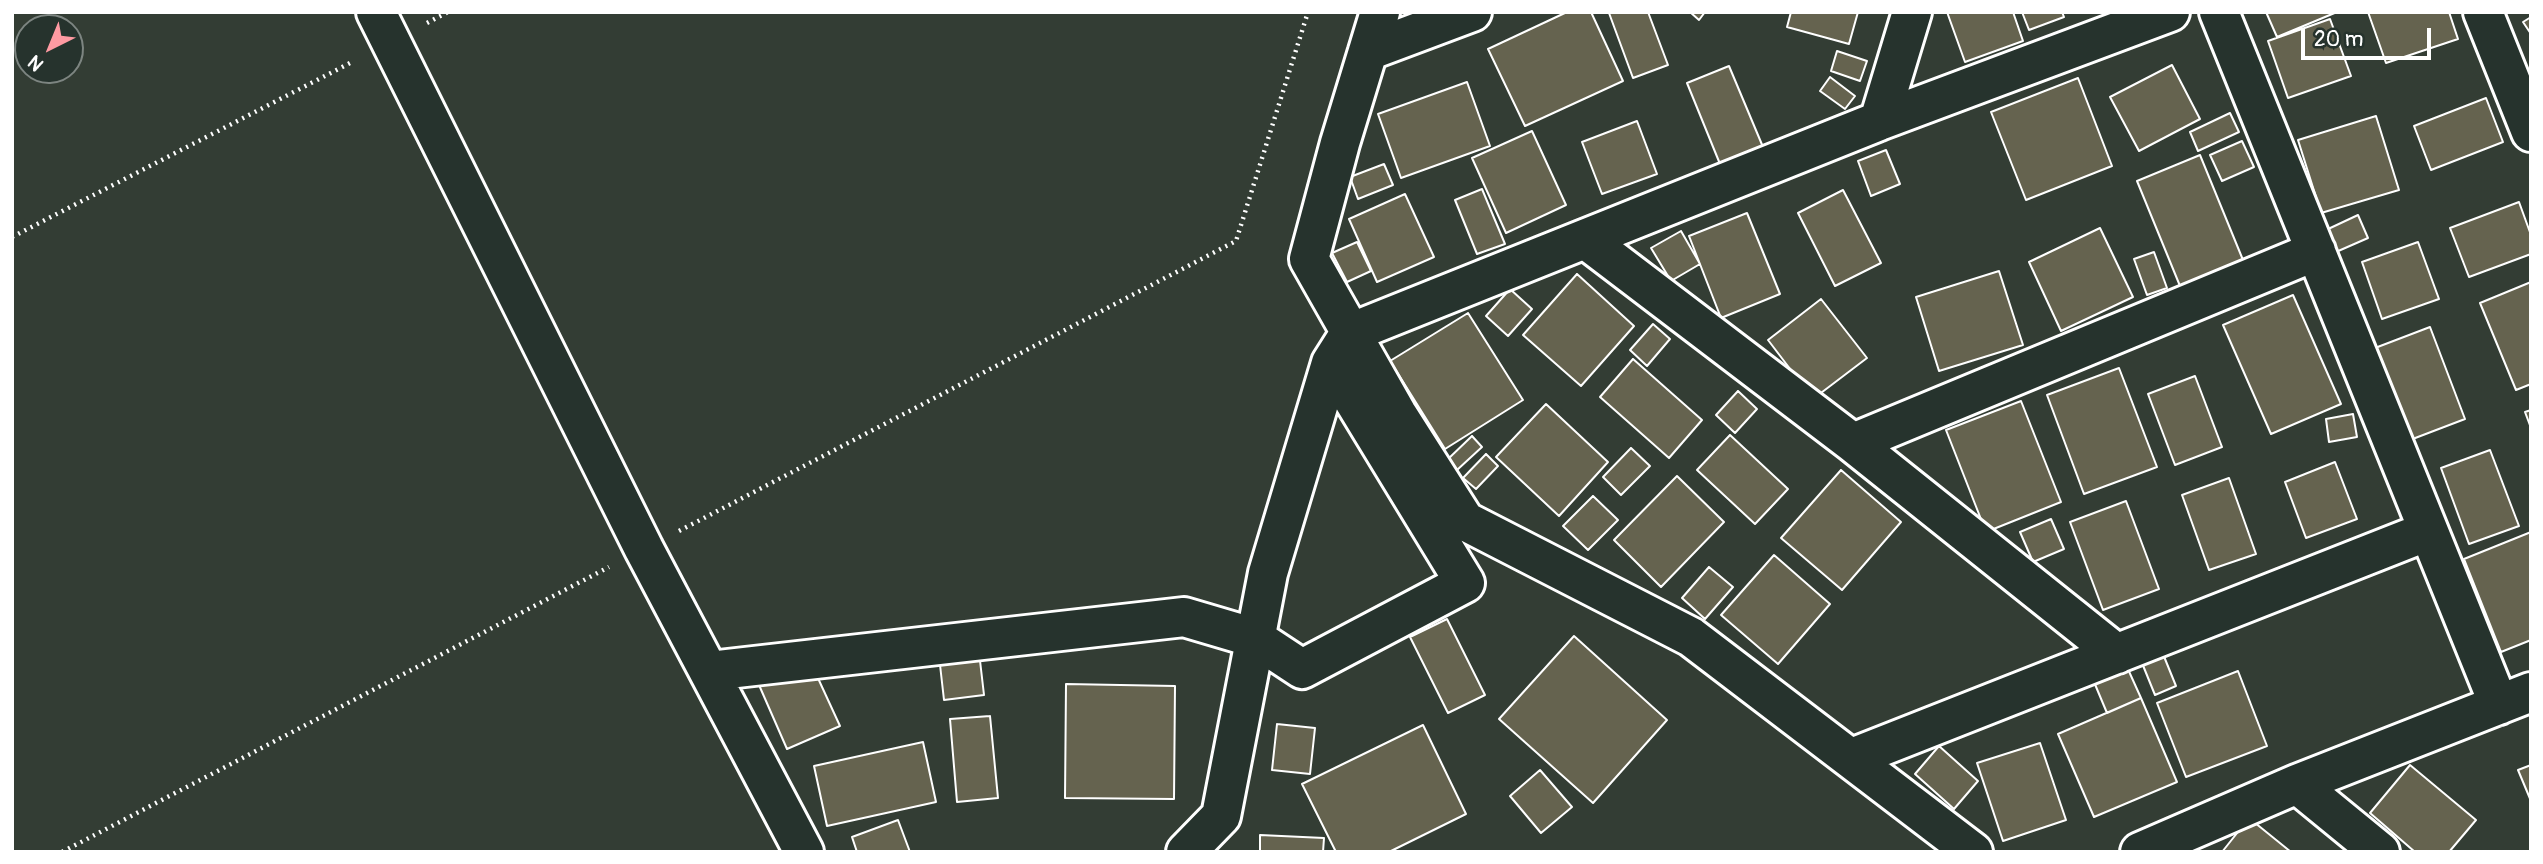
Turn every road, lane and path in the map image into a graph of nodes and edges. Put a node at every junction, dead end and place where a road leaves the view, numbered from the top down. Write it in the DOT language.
graph roads {
  1 [pos="448,12"];
  2 [pos="1308,12"];
  3 [pos="1380,12"];
  4 [pos="1472,12"];
  5 [pos="1912,12"];
  6 [pos="2170,12"];
  7 [pos="2219,12"];
  8 [pos="2483,12"];
  9 [pos="384,27"];
  10 [pos="1368,51"];
  11 [pos="1880,121"];
  12 [pos="2531,132"];
  13 [pos="12,237"];
  14 [pos="1585,239"];
  15 [pos="2316,251"];
  16 [pos="1341,348"];
  17 [pos="1853,443"];
  18 [pos="2428,531"];
  19 [pos="644,549"];
  20 [pos="1255,638"];
  21 [pos="2117,654"];
  22 [pos="710,671"];
  23 [pos="2515,698"];
  24 [pos="1852,758"];
  25 [pos="2297,784"];
  26 [pos="62,852"];
  27 [pos="804,852"];
  28 [pos="1186,852"];
  29 [pos="1973,852"];
  30 [pos="2140,852"];
  31 [pos="2380,852"];
  1 -- 9 [label="path"];
  2 -- 19 [label="path"];
  3 -- 10 [label="street"];
  4 -- 10 [label="street"];
  5 -- 11 [label="street"];
  6 -- 11 [label="street"];
  7 -- 15 [label="street"];
  8 -- 12 [label="street"];
  9 -- 13 [label="path"];
  9 -- 19 [label="street"];
  10 -- 16 [label="street"];
  11 -- 14 [label="street"];
  14 -- 16 [label="street"];
  14 -- 17 [label="street"];
  15 -- 17 [label="street"];
  15 -- 18 [label="street"];
  16 -- 20 [label="street"];
  16 -- 20 [label="street"];
  16 -- 24 [label="street"];
  17 -- 21 [label="street"];
  18 -- 21 [label="street"];
  18 -- 23 [label="street"];
  19 -- 22 [label="street"];
  19 -- 26 [label="path"];
  20 -- 22 [label="street"];
  20 -- 28 [label="street"];
  21 -- 24 [label="street"];
  22 -- 27 [label="street"];
  23 -- 25 [label="street"];
  24 -- 29 [label="street"];
  25 -- 30 [label="street"];
  25 -- 31 [label="street"];
}
